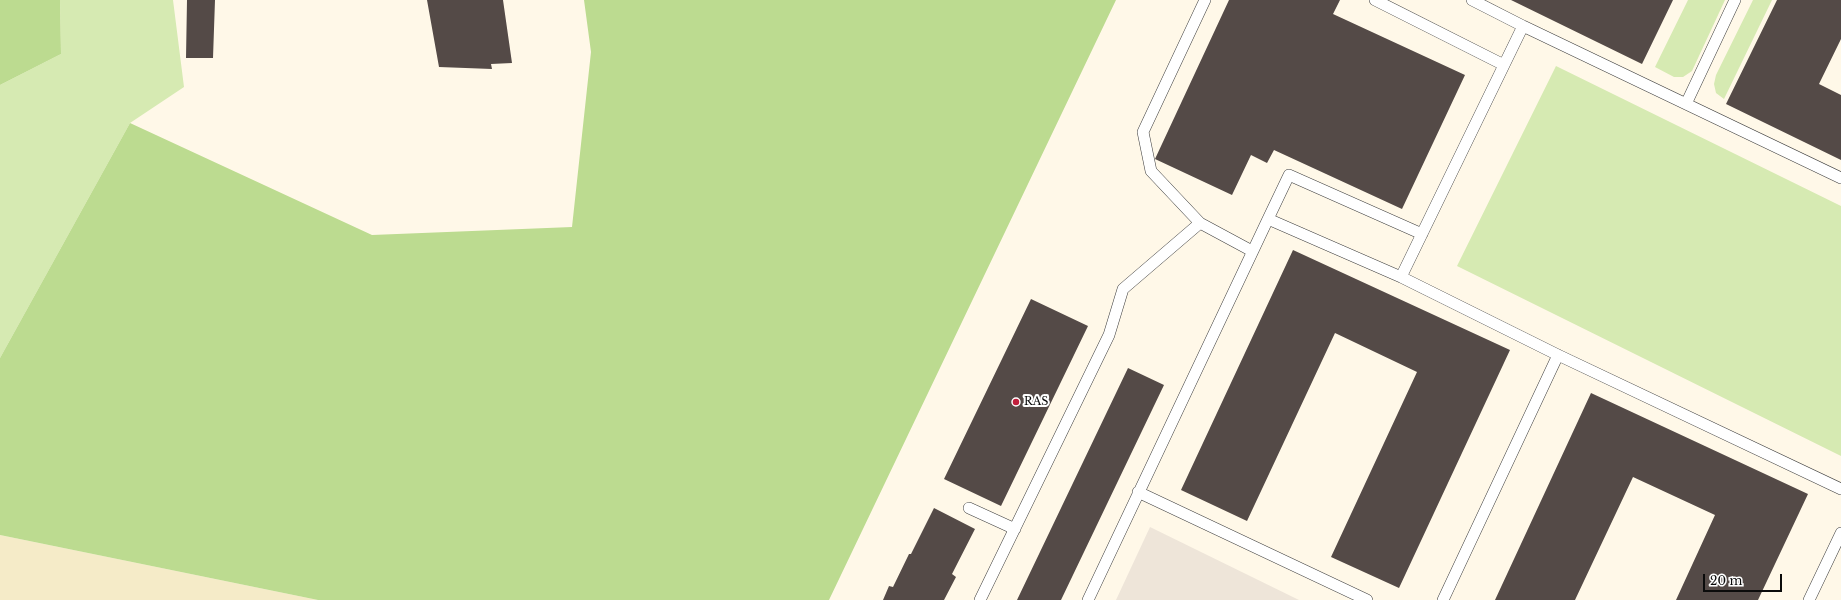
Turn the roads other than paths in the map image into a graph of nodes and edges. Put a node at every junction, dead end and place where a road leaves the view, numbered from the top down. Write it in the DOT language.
graph roads {
  1 [pos="1205,0"];
  2 [pos="1376,0"];
  3 [pos="1472,0"];
  4 [pos="1735,0"];
  5 [pos="1523,26"];
  6 [pos="1504,65"];
  7 [pos="1686,104"];
  8 [pos="1841,178"];
  9 [pos="1268,219"];
  10 [pos="1200,223"];
  11 [pos="1422,234"];
  12 [pos="1252,251"];
  13 [pos="1401,277"];
  14 [pos="1558,355"];
  15 [pos="1841,489"];
  16 [pos="1138,492"];
  17 [pos="969,508"];
  18 [pos="1015,529"];
  19 [pos="1841,533"];
  20 [pos="980,600"];
  21 [pos="1088,600"];
  22 [pos="1367,600"];
  23 [pos="1443,600"];
  24 [pos="1809,600"];
  1 -- 10 [label="lane"];
  2 -- 6 [label="lane"];
  3 -- 5 [label="lane"];
  4 -- 7 [label="lane"];
  5 -- 6 [label="lane"];
  5 -- 7 [label="lane"];
  6 -- 11 [label="lane"];
  7 -- 8 [label="lane"];
  9 -- 11 [label="lane"];
  9 -- 12 [label="lane"];
  9 -- 13 [label="lane"];
  10 -- 12 [label="lane"];
  10 -- 18 [label="lane"];
  11 -- 13 [label="lane"];
  12 -- 16 [label="lane"];
  13 -- 14 [label="lane"];
  14 -- 15 [label="lane"];
  14 -- 23 [label="lane"];
  16 -- 21 [label="lane"];
  16 -- 22 [label="lane"];
  17 -- 18 [label="lane"];
  18 -- 20 [label="lane"];
  19 -- 24 [label="lane"];
}
